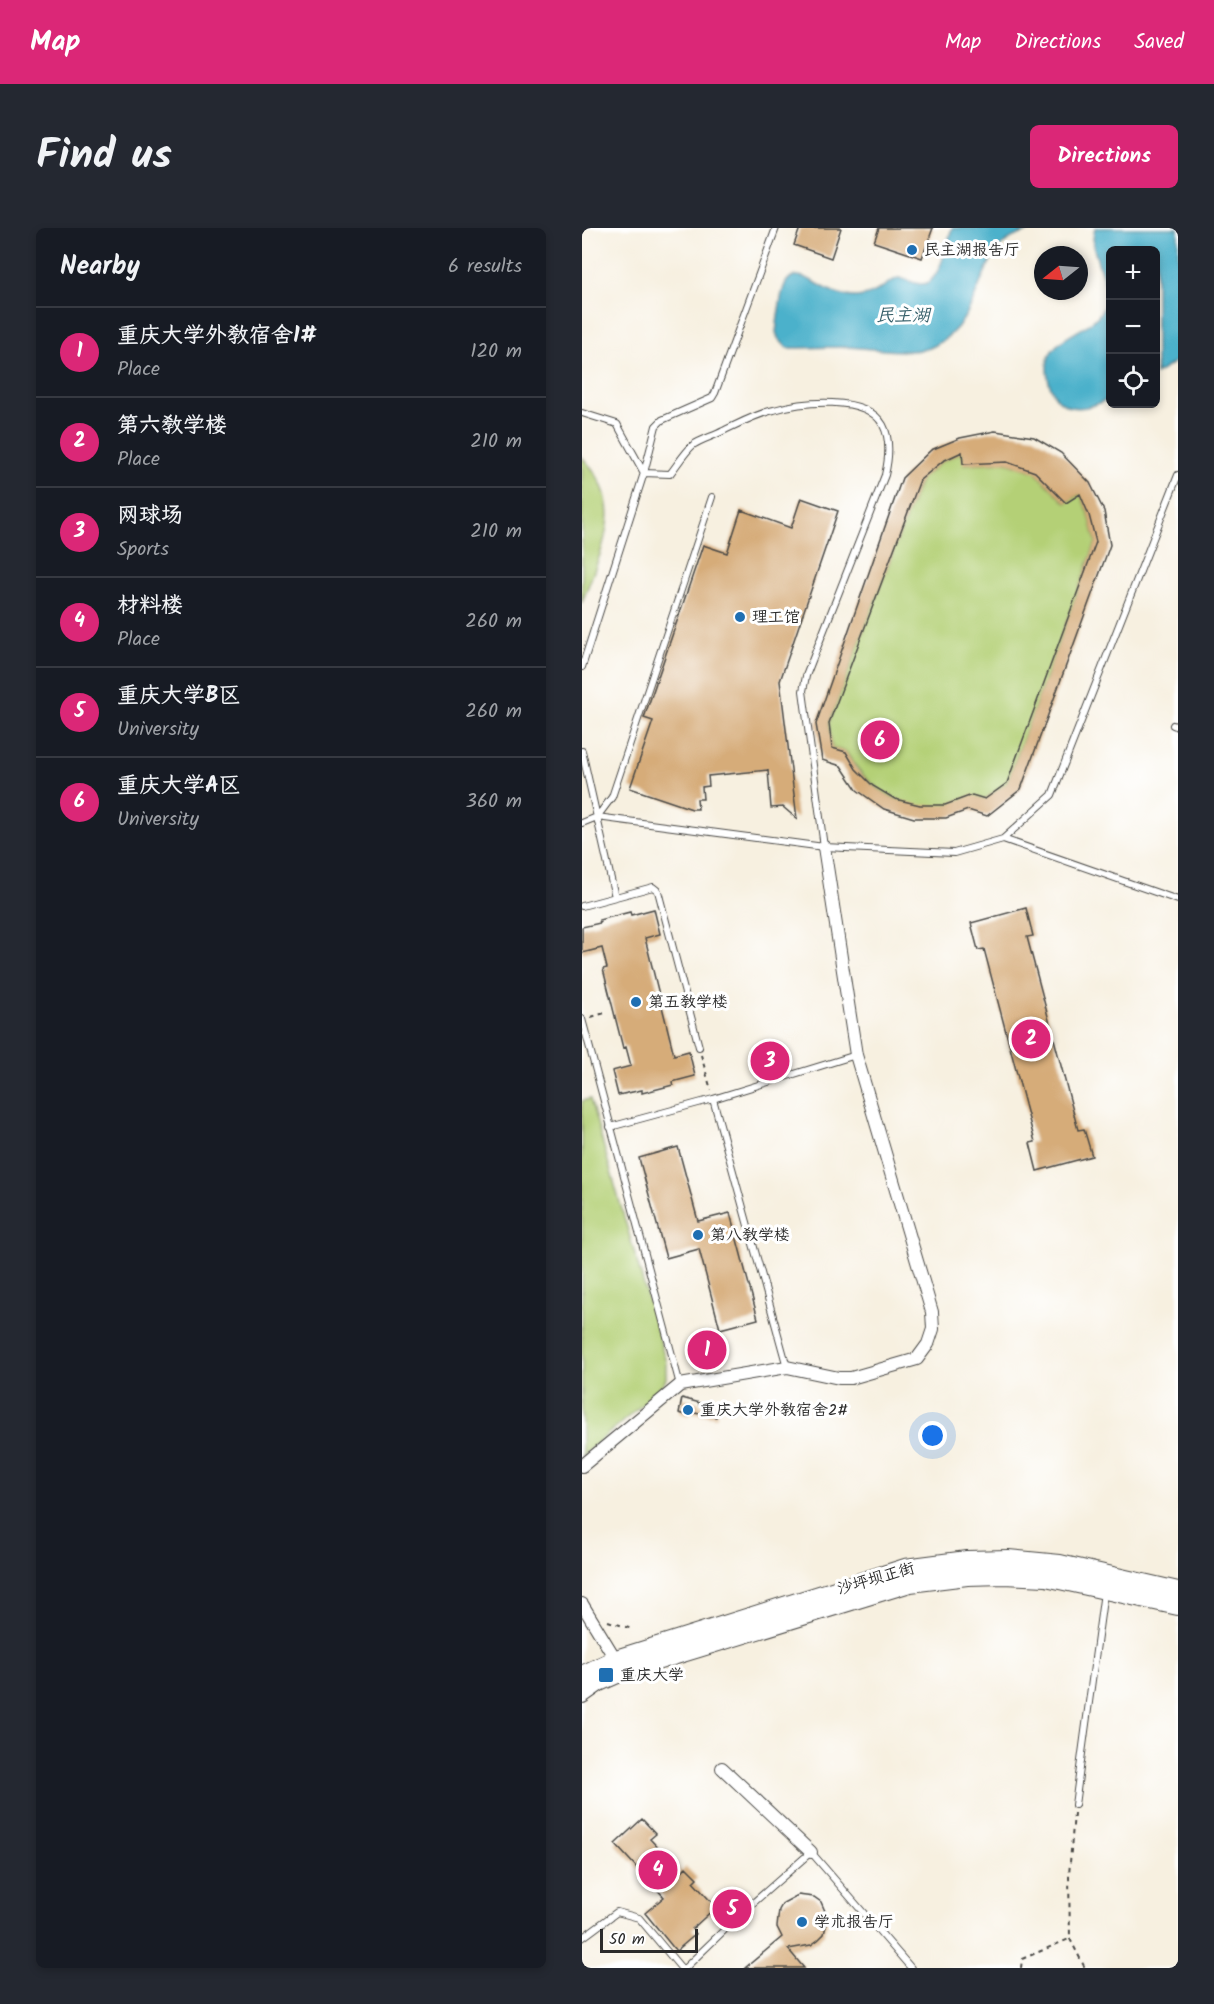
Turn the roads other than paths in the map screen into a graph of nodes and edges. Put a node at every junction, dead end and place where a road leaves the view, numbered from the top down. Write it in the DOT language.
graph roads {
  1 [pos="776,228"];
  2 [pos="582,413"];
  3 [pos="644,473"];
  4 [pos="1178,475"];
  5 [pos="711,497"];
  6 [pos="582,667"];
  7 [pos="582,751"];
  8 [pos="597,817"];
  9 [pos="582,823"];
  10 [pos="1003,839"];
  11 [pos="824,847"];
  12 [pos="615,897"];
  13 [pos="1178,900"];
  14 [pos="582,906"];
  15 [pos="582,1019"];
  16 [pos="699,1047"];
  17 [pos="856,1055"];
  18 [pos="713,1099"];
  19 [pos="610,1127"];
  20 [pos="787,1367"];
  21 [pos="680,1385"];
  22 [pos="582,1466"];
  23 [pos="1104,1589"];
  24 [pos="1178,1591"];
  25 [pos="1178,1605"];
  26 [pos="585,1610"];
  27 [pos="620,1665"];
  28 [pos="582,1675"];
  29 [pos="582,1694"];
  30 [pos="722,1768"];
  31 [pos="1075,1805"];
  32 [pos="811,1852"];
  33 [pos="582,1938"];
  34 [pos="681,1968"];
  35 [pos="686,1968"];
  36 [pos="911,1968"];
  1 -- 3 [label="lane"];
  2 -- 3 [label="lane"];
  3 -- 6 [label="lane"];
  3 -- 11 [label="lane"];
  4 -- 10 [label="lane"];
  5 -- 8 [label="lane"];
  7 -- 8 [label="lane"];
  8 -- 9 [label="lane"];
  8 -- 11 [label="lane"];
  8 -- 12 [label="lane"];
  10 -- 11 [label="lane"];
  10 -- 13 [label="lane"];
  11 -- 17 [label="street"];
  12 -- 14 [label="lane"];
  12 -- 16 [label="lane"];
  15 -- 19 [label="lane"];
  17 -- 18 [label="lane"];
  17 -- 20 [label="street"];
  18 -- 19 [label="lane"];
  18 -- 20 [label="lane"];
  19 -- 21 [label="lane"];
  20 -- 21 [label="street"];
  21 -- 22 [label="street"];
  23 -- 25 [label="main road, 沙坪坝正街"];
  23 -- 27 [label="main road, 沙坪坝正街"];
  23 -- 31 [label="lane"];
  24 -- 27 [label="main road, 沙坪坝正街"];
  26 -- 27 [label="street"];
  27 -- 28 [label="main road"];
  27 -- 29 [label="main road"];
  30 -- 32 [label="street"];
  32 -- 35 [label="lane"];
  32 -- 36 [label="lane"];
  33 -- 34 [label="lane"];
}
